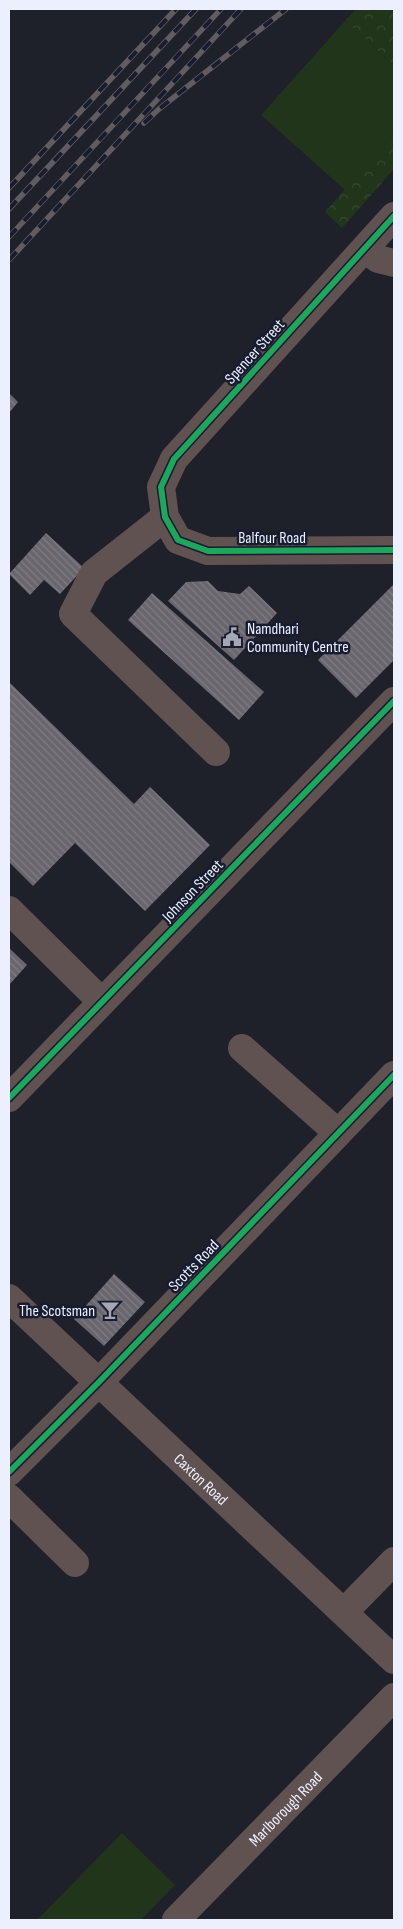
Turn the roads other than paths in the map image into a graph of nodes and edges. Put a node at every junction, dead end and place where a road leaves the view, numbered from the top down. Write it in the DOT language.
graph roads {
  1 [pos="394,216"];
  2 [pos="365,249"];
  3 [pos="394,263"];
  4 [pos="165,517"];
  5 [pos="394,550"];
  6 [pos="394,701"];
  7 [pos="216,752"];
  8 [pos="9,910"];
  9 [pos="102,1002"];
  10 [pos="242,1048"];
  11 [pos="394,1075"];
  12 [pos="9,1098"];
  13 [pos="338,1133"];
  14 [pos="9,1298"];
  15 [pos="99,1382"];
  16 [pos="9,1472"];
  17 [pos="9,1498"];
  18 [pos="394,1561"];
  19 [pos="74,1563"];
  20 [pos="344,1612"];
  21 [pos="394,1660"];
  22 [pos="394,1697"];
  23 [pos="176,1920"];
  1 -- 2 [label="street, Spencer Street"];
  2 -- 3 [label="street"];
  2 -- 4 [label="street, Spencer Street"];
  4 -- 5 [label="street, Balfour Road"];
  4 -- 7 [label="street"];
  6 -- 9 [label="street, Johnson Street"];
  8 -- 9 [label="street"];
  9 -- 12 [label="street, Johnson Street"];
  10 -- 13 [label="street"];
  11 -- 13 [label="street, Scotts Road"];
  13 -- 15 [label="street, Scotts Road"];
  14 -- 15 [label="street, Caxton Road"];
  15 -- 16 [label="street, Scotts Road"];
  15 -- 20 [label="street, Caxton Road"];
  17 -- 19 [label="street"];
  18 -- 20 [label="street"];
  20 -- 21 [label="street, Caxton Road"];
  22 -- 23 [label="street, Marlborough Road"];
}
